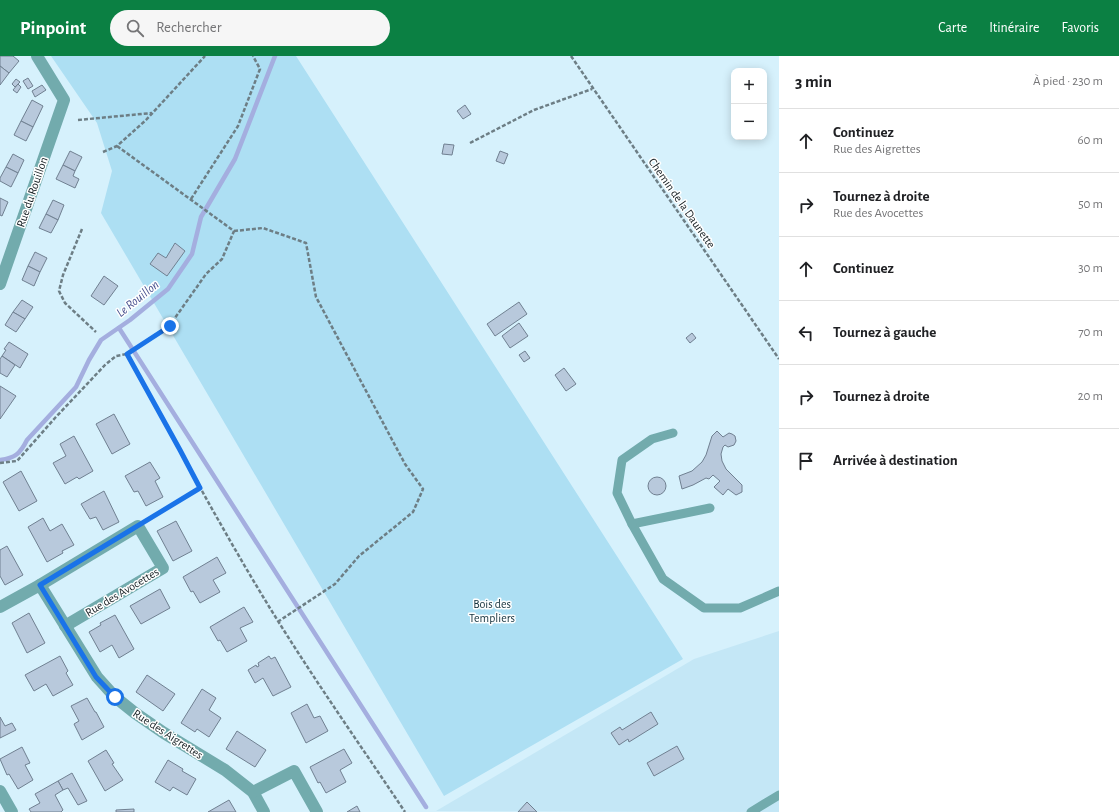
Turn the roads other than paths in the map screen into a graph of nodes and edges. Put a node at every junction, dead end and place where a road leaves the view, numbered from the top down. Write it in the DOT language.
graph roads {
  1 [pos="37,56"];
  2 [pos="0,284"];
  3 [pos="673,433"];
  4 [pos="710,508"];
  5 [pos="632,524"];
  6 [pos="40,585"];
  7 [pos="779,591"];
  8 [pos="0,608"];
  9 [pos="65,626"];
  10 [pos="0,791"];
  11 [pos="254,792"];
  12 [pos="779,795"];
  13 [pos="12,812"];
  14 [pos="264,812"];
  15 [pos="317,812"];
  16 [pos="751,812"];
  1 -- 2 [label="street, Rue du Rouillon"];
  3 -- 5 [label="lane"];
  4 -- 5 [label="lane"];
  5 -- 7 [label="lane"];
  6 -- 8 [label="street"];
  6 -- 9 [label="street, Rue des Aigrettes"];
  6 -- 9 [label="street, Rue des Avocettes"];
  9 -- 11 [label="street, Rue des Aigrettes"];
  10 -- 13 [label="street"];
  11 -- 14 [label="street, Rue des Aigrettes"];
  11 -- 15 [label="street"];
  12 -- 16 [label="lane"];
}
